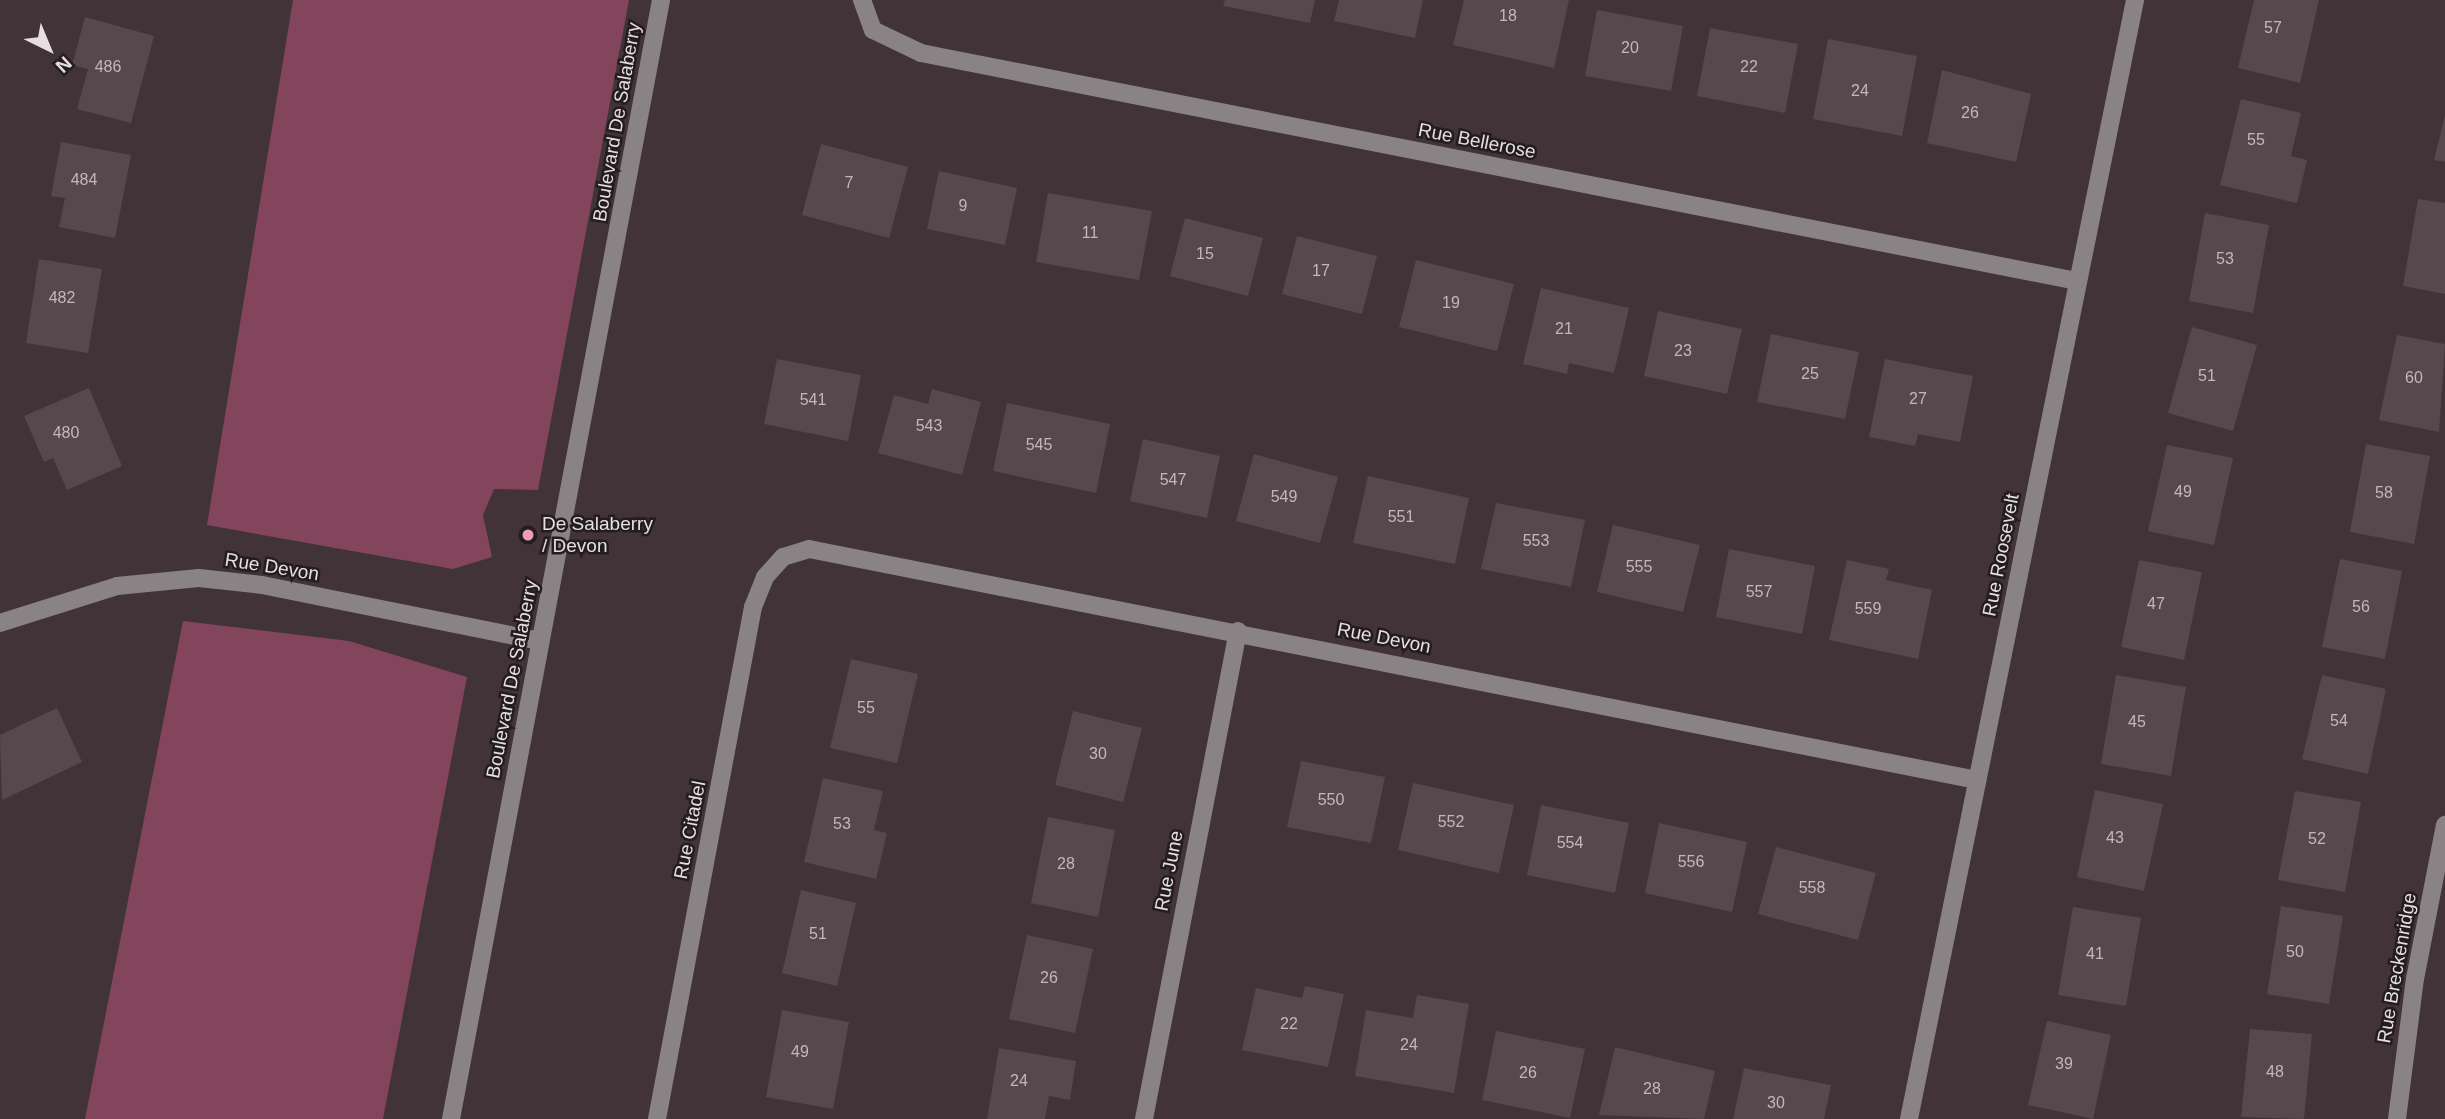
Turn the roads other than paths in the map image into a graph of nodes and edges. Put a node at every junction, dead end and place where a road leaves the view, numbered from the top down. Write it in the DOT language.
graph roads {
  1 [pos="661,0"];
  2 [pos="862,0"];
  3 [pos="2135,0"];
  4 [pos="2077,281"];
  5 [pos="783,557"];
  6 [pos="1,620"];
  7 [pos="1238,631"];
  8 [pos="539,641"];
  9 [pos="1977,779"];
  10 [pos="2445,825"];
  11 [pos="452,1119"];
  12 [pos="657,1119"];
  13 [pos="1144,1119"];
  14 [pos="1909,1119"];
  15 [pos="2397,1119"];
  1 -- 8 [label="street, Boulevard De Salaberry"];
  2 -- 4 [label="street, Rue Bellerose"];
  3 -- 4 [label="street, Rue Roosevelt"];
  4 -- 9 [label="street, Rue Roosevelt"];
  5 -- 7 [label="street, Rue Devon"];
  5 -- 12 [label="street, Rue Citadel"];
  6 -- 8 [label="street, Rue Devon"];
  7 -- 9 [label="street, Rue Devon"];
  7 -- 13 [label="street, Rue June"];
  8 -- 11 [label="street, Boulevard De Salaberry"];
  9 -- 14 [label="street, Rue Roosevelt"];
  10 -- 15 [label="street, Rue Breckenridge"];
}
